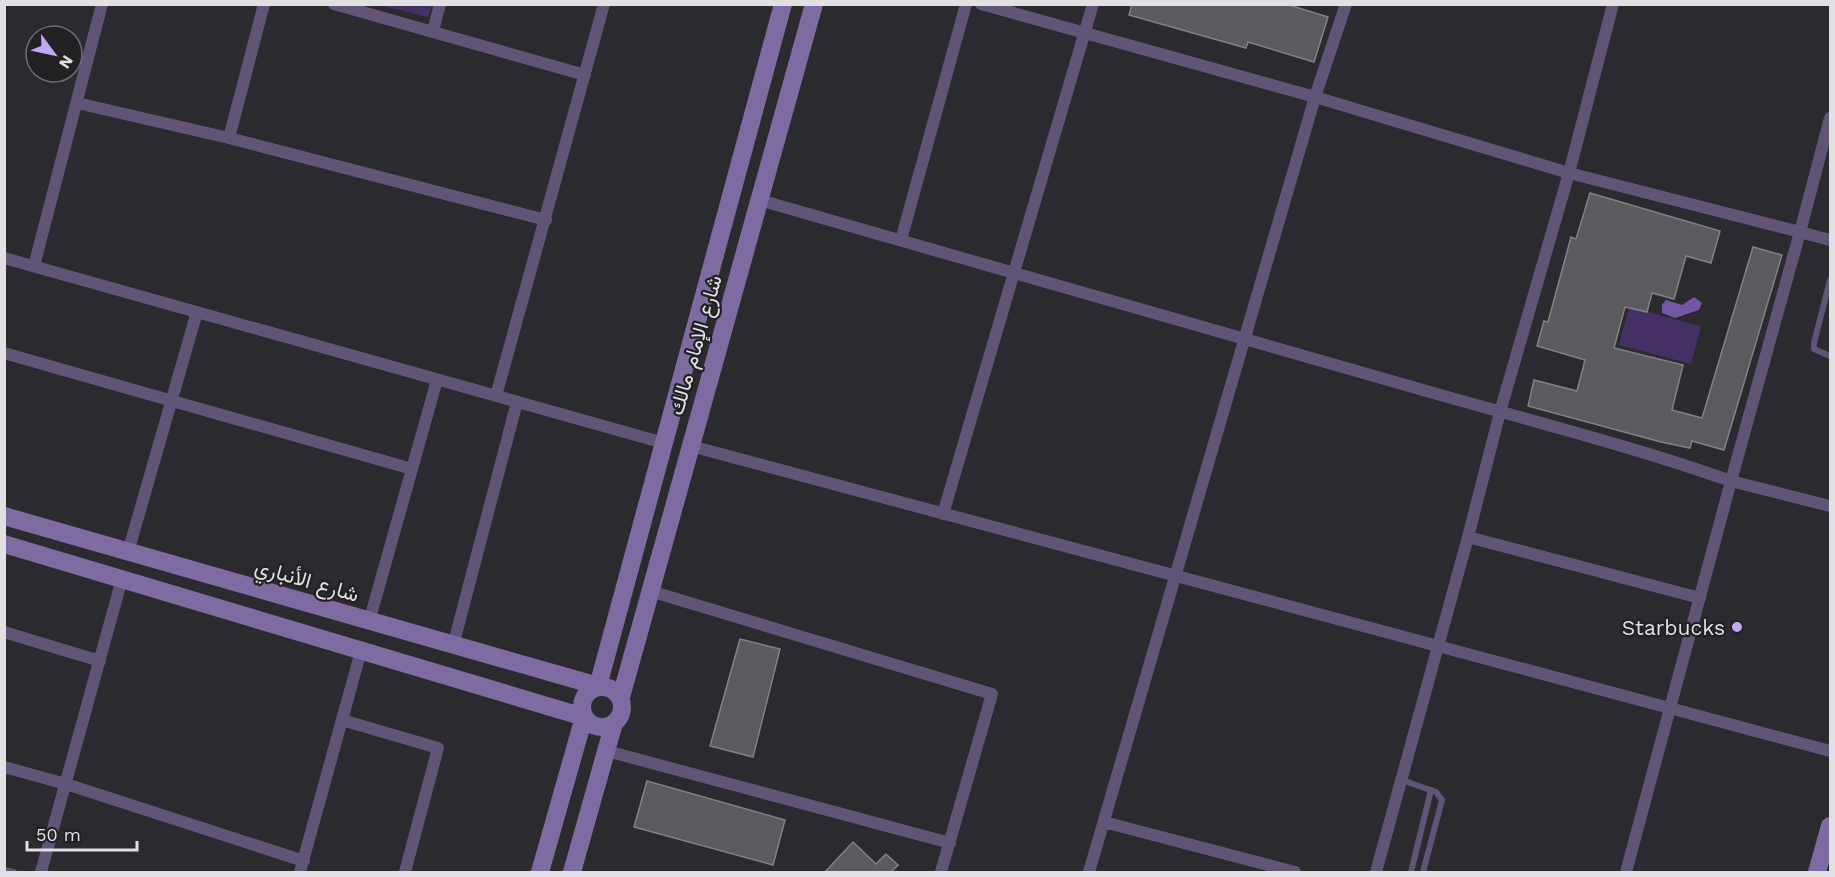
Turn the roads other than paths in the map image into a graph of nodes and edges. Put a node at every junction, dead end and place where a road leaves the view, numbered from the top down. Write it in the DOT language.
graph roads {
  1 [pos="102,4"];
  2 [pos="264,4"];
  3 [pos="334,4"];
  4 [pos="440,4"];
  5 [pos="604,4"];
  6 [pos="783,4"];
  7 [pos="814,4"];
  8 [pos="966,4"];
  9 [pos="981,4"];
  10 [pos="1093,4"];
  11 [pos="1346,4"];
  12 [pos="1613,4"];
  13 [pos="433,31"];
  14 [pos="1084,33"];
  15 [pos="765,72"];
  16 [pos="585,75"];
  17 [pos="793,80"];
  18 [pos="1315,98"];
  19 [pos="77,103"];
  20 [pos="1830,120"];
  21 [pos="229,138"];
  22 [pos="1569,173"];
  23 [pos="759,200"];
  24 [pos="546,220"];
  25 [pos="1800,232"];
  26 [pos="901,240"];
  27 [pos="1830,240"];
  28 [pos="4,258"];
  29 [pos="34,266"];
  30 [pos="1014,272"];
  31 [pos="1830,280"];
  32 [pos="197,312"];
  33 [pos="1245,338"];
  34 [pos="4,353"];
  35 [pos="1830,356"];
  36 [pos="437,380"];
  37 [pos="496,396"];
  38 [pos="171,402"];
  39 [pos="517,402"];
  40 [pos="1500,412"];
  41 [pos="664,443"];
  42 [pos="690,446"];
  43 [pos="412,470"];
  44 [pos="1731,481"];
  45 [pos="1830,506"];
  46 [pos="943,514"];
  47 [pos="4,516"];
  48 [pos="1468,537"];
  49 [pos="4,544"];
  50 [pos="128,552"];
  51 [pos="1176,576"];
  52 [pos="122,579"];
  53 [pos="650,591"];
  54 [pos="1701,598"];
  55 [pos="369,622"];
  56 [pos="4,632"];
  57 [pos="453,645"];
  58 [pos="1437,647"];
  59 [pos="361,651"];
  60 [pos="100,661"];
  61 [pos="597,686"];
  62 [pos="621,697"];
  63 [pos="1671,709"];
  64 [pos="584,717"];
  65 [pos="342,720"];
  66 [pos="614,723"];
  67 [pos="607,751"];
  68 [pos="1830,751"];
  69 [pos="4,767"];
  70 [pos="1401,780"];
  71 [pos="66,783"];
  72 [pos="1431,790"];
  73 [pos="1104,822"];
  74 [pos="1830,826"];
  75 [pos="950,843"];
  76 [pos="302,867"];
  77 [pos="4,870"];
  78 [pos="14,873"];
  79 [pos="41,873"];
  80 [pos="405,873"];
  81 [pos="540,873"];
  82 [pos="572,873"];
  83 [pos="942,873"];
  84 [pos="1089,873"];
  85 [pos="1295,873"];
  86 [pos="1376,873"];
  87 [pos="1411,873"];
  88 [pos="1423,873"];
  89 [pos="1626,873"];
  90 [pos="1817,873"];
  1 -- 19 [label="street"];
  2 -- 21 [label="street"];
  3 -- 13 [label="street"];
  4 -- 13 [label="street"];
  5 -- 16 [label="street"];
  6 -- 15 [label="street, شارع الإمام مالك"];
  7 -- 17 [label="street, شارع الإمام مالك"];
  8 -- 26 [label="street"];
  9 -- 14 [label="street"];
  10 -- 14 [label="street"];
  11 -- 18 [label="street"];
  12 -- 22 [label="street"];
  13 -- 16 [label="street"];
  14 -- 18 [label="street"];
  14 -- 30 [label="street"];
  15 -- 17 [label="street"];
  15 -- 41 [label="street, شارع الإمام مالك"];
  16 -- 24 [label="street"];
  17 -- 23 [label="street, شارع الإمام مالك"];
  18 -- 22 [label="street"];
  18 -- 33 [label="street"];
  19 -- 21 [label="street"];
  19 -- 29 [label="street"];
  20 -- 25 [label="street"];
  21 -- 24 [label="street"];
  22 -- 25 [label="street"];
  22 -- 40 [label="street"];
  23 -- 26 [label="street"];
  23 -- 42 [label="street, شارع الإمام مالك"];
  24 -- 37 [label="street"];
  25 -- 27 [label="street"];
  25 -- 44 [label="street"];
  26 -- 30 [label="street"];
  28 -- 29 [label="street"];
  29 -- 32 [label="street"];
  30 -- 33 [label="street"];
  30 -- 46 [label="street"];
  31 -- 35 [label="lane"];
  32 -- 36 [label="street"];
  32 -- 38 [label="street"];
  33 -- 40 [label="street"];
  33 -- 51 [label="street"];
  34 -- 38 [label="street"];
  36 -- 37 [label="street"];
  36 -- 43 [label="street"];
  37 -- 39 [label="street"];
  38 -- 43 [label="street"];
  38 -- 50 [label="street"];
  39 -- 41 [label="street"];
  39 -- 57 [label="street"];
  40 -- 44 [label="street"];
  40 -- 48 [label="street"];
  41 -- 61 [label="street, شارع الإمام مالك"];
  42 -- 46 [label="street"];
  42 -- 53 [label="street, شارع الإمام مالك"];
  43 -- 55 [label="street"];
  44 -- 45 [label="street"];
  44 -- 54 [label="street"];
  46 -- 51 [label="street"];
  47 -- 50 [label="street, شارع الأنباري"];
  48 -- 54 [label="street"];
  48 -- 58 [label="street"];
  49 -- 52 [label="street"];
  50 -- 55 [label="street, شارع الأنباري"];
  51 -- 58 [label="street"];
  51 -- 73 [label="street"];
  52 -- 59 [label="street"];
  52 -- 60 [label="street"];
  53 -- 62 [label="street, شارع الإمام مالك"];
  53 -- 75 [label="street"];
  54 -- 63 [label="street"];
  55 -- 57 [label="street, شارع الأنباري"];
  56 -- 60 [label="street"];
  57 -- 61 [label="street, شارع الأنباري"];
  58 -- 63 [label="street"];
  58 -- 70 [label="street"];
  59 -- 64 [label="street"];
  59 -- 65 [label="street"];
  60 -- 71 [label="street"];
  61 -- 62 [label="street"];
  61 -- 64 [label="street"];
  62 -- 66 [label="street"];
  63 -- 68 [label="street"];
  63 -- 89 [label="street"];
  64 -- 66 [label="street"];
  64 -- 81 [label="street"];
  65 -- 76 [label="street"];
  65 -- 80 [label="street"];
  66 -- 67 [label="street"];
  67 -- 75 [label="street"];
  67 -- 82 [label="street"];
  69 -- 71 [label="street"];
  70 -- 72 [label="lane"];
  70 -- 86 [label="street"];
  71 -- 76 [label="street"];
  71 -- 79 [label="street"];
  72 -- 87 [label="lane"];
  72 -- 88 [label="lane"];
  73 -- 84 [label="street"];
  73 -- 85 [label="street"];
  74 -- 90 [label="street"];
  75 -- 83 [label="street"];
  77 -- 78 [label="lane"];
}
